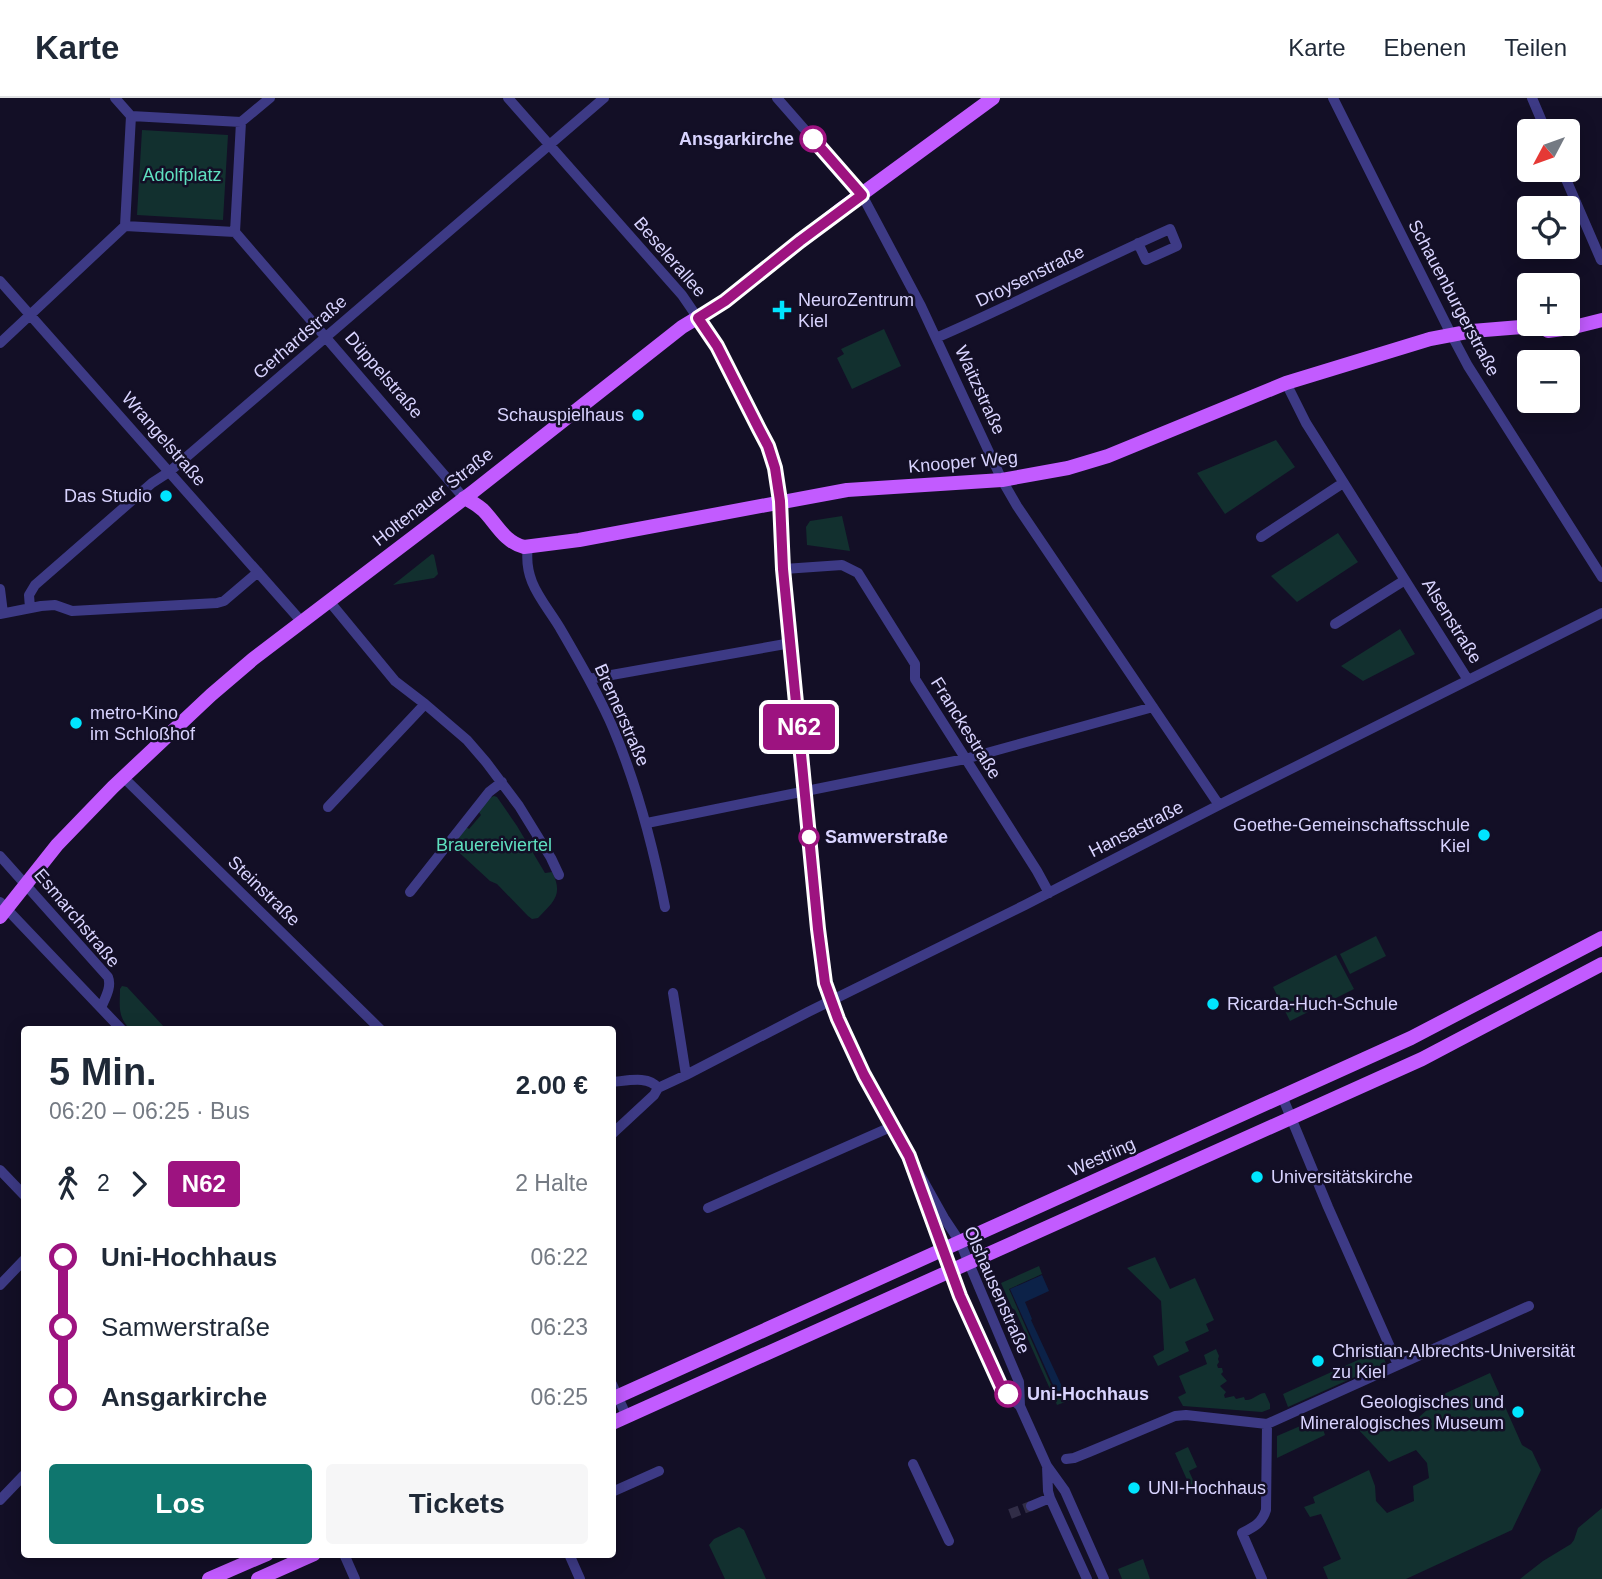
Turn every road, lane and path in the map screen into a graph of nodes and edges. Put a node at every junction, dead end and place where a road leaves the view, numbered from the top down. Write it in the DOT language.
graph roads {
  1 [pos="115,98"];
  2 [pos="270,98"];
  3 [pos="508,98"];
  4 [pos="604,98"];
  5 [pos="777,98"];
  6 [pos="993,98"];
  7 [pos="1333,98"];
  8 [pos="1532,98"];
  9 [pos="131,116"];
  10 [pos="1541,119"];
  11 [pos="241,122"];
  12 [pos="549,146"];
  13 [pos="1567,182"];
  14 [pos="862,195"];
  15 [pos="125,226"];
  16 [pos="235,232"];
  17 [pos="1138,243"];
  18 [pos="1601,260"];
  19 [pos="0,281"];
  20 [pos="1602,313"];
  21 [pos="30,314"];
  22 [pos="698,318"];
  23 [pos="1580,319"];
  24 [pos="1602,320"];
  25 [pos="1517,327"];
  26 [pos="326,338"];
  27 [pos="936,338"];
  28 [pos="1454,338"];
  29 [pos="0,343"];
  30 [pos="1286,383"];
  31 [pos="169,472"];
  32 [pos="1002,480"];
  33 [pos="1343,483"];
  34 [pos="469,494"];
  35 [pos="780,501"];
  36 [pos="1261,537"];
  37 [pos="517,543"];
  38 [pos="783,569"];
  39 [pos="258,572"];
  40 [pos="1602,577"];
  41 [pos="1405,580"];
  42 [pos="0,589"];
  43 [pos="329,601"];
  44 [pos="30,608"];
  45 [pos="1602,613"];
  46 [pos="1,614"];
  47 [pos="301,621"];
  48 [pos="1335,624"];
  49 [pos="791,643"];
  50 [pos="589,678"];
  51 [pos="1468,680"];
  52 [pos="425,704"];
  53 [pos="1153,708"];
  54 [pos="965,759"];
  55 [pos="123,777"];
  56 [pos="502,782"];
  57 [pos="804,790"];
  58 [pos="1219,805"];
  59 [pos="328,807"];
  60 [pos="647,823"];
  61 [pos="0,856"];
  62 [pos="559,875"];
  63 [pos="26,883"];
  64 [pos="410,892"];
  65 [pos="1049,893"];
  66 [pos="665,907"];
  67 [pos="2,909"];
  68 [pos="1602,937"];
  69 [pos="1602,964"];
  70 [pos="673,993"];
  71 [pos="832,1001"];
  72 [pos="101,1008"];
  73 [pos="118,1026"];
  74 [pos="377,1026"];
  75 [pos="686,1076"];
  76 [pos="616,1082"];
  77 [pos="658,1088"];
  78 [pos="1282,1096"];
  79 [pos="1291,1118"];
  80 [pos="893,1126"];
  81 [pos="616,1130"];
  82 [pos="909,1156"];
  83 [pos="0,1170"];
  84 [pos="21,1192"];
  85 [pos="708,1208"];
  86 [pos="960,1242"];
  87 [pos="943,1249"];
  88 [pos="21,1263"];
  89 [pos="969,1263"];
  90 [pos="952,1271"];
  91 [pos="0,1285"];
  92 [pos="1529,1306"];
  93 [pos="733,1344"];
  94 [pos="743,1365"];
  95 [pos="1398,1365"];
  96 [pos="616,1392"];
  97 [pos="616,1397"];
  98 [pos="1020,1406"];
  99 [pos="627,1417"];
  100 [pos="616,1421"];
  101 [pos="1267,1424"];
  102 [pos="913,1464"];
  103 [pos="1047,1466"];
  104 [pos="659,1471"];
  105 [pos="21,1478"];
  106 [pos="616,1490"];
  107 [pos="1050,1498"];
  108 [pos="0,1500"];
  109 [pos="1031,1506"];
  110 [pos="949,1541"];
  111 [pos="258,1558"];
  112 [pos="305,1558"];
  113 [pos="346,1558"];
  114 [pos="571,1558"];
  115 [pos="209,1579"];
  116 [pos="258,1579"];
  117 [pos="355,1579"];
  118 [pos="580,1579"];
  119 [pos="1087,1579"];
  120 [pos="1104,1579"];
  121 [pos="1262,1579"];
  1 -- 9 [label="street"];
  2 -- 11 [label="street"];
  3 -- 12 [label="street, Beselerallee"];
  4 -- 12 [label="street, Gerhardstraße"];
  5 -- 14 [label="street, Waitzstraße"];
  6 -- 14 [label="main road, Holtenauer Straße"];
  7 -- 28 [label="street, Schauenburgerstraße"];
  8 -- 10 [label="street"];
  9 -- 11 [label="street"];
  9 -- 15 [label="street"];
  11 -- 16 [label="street"];
  12 -- 22 [label="street, Beselerallee"];
  12 -- 26 [label="street, Gerhardstraße"];
  13 -- 18 [label="street"];
  14 -- 22 [label="main road, Holtenauer Straße"];
  14 -- 27 [label="street, Waitzstraße"];
  15 -- 16 [label="street"];
  15 -- 21 [label="street"];
  16 -- 26 [label="street, Düppelstraße"];
  17 -- 27 [label="street, Droysenstraße"];
  19 -- 21 [label="street, Wrangelstraße"];
  20 -- 23 [label="main road"];
  21 -- 29 [label="street"];
  21 -- 31 [label="street, Wrangelstraße"];
  22 -- 34 [label="main road, Holtenauer Straße"];
  22 -- 35 [label="street, Beselerallee"];
  24 -- 28 [label="main road, Knooper Weg"];
  25 -- 28 [label="main road, Knooper Weg"];
  26 -- 31 [label="street, Gerhardstraße"];
  26 -- 34 [label="street, Düppelstraße"];
  27 -- 32 [label="street, Waitzstraße"];
  28 -- 30 [label="main road, Knooper Weg"];
  28 -- 40 [label="street, Schauenburgerstraße"];
  30 -- 32 [label="main road, Knooper Weg"];
  30 -- 33 [label="street, Alsenstraße"];
  31 -- 39 [label="street, Wrangelstraße"];
  31 -- 44 [label="street, Gerhardstraße"];
  32 -- 35 [label="main road, Knooper Weg"];
  32 -- 53 [label="street, Waitzstraße"];
  33 -- 36 [label="street"];
  33 -- 41 [label="street, Alsenstraße"];
  34 -- 37 [label="main road, Düppelstraße"];
  34 -- 43 [label="main road, Holtenauer Straße"];
  35 -- 37 [label="main road, Knooper Weg"];
  35 -- 38 [label="street, Olshausenstraße"];
  37 -- 50 [label="street, Bremerstraße"];
  38 -- 49 [label="street, Olshausenstraße"];
  38 -- 54 [label="street, Franckestraße"];
  39 -- 44 [label="street"];
  39 -- 47 [label="street, Wrangelstraße"];
  41 -- 48 [label="street, Alsenstraße"];
  41 -- 51 [label="street, Alsenstraße"];
  42 -- 46 [label="street"];
  43 -- 47 [label="main road, Holtenauer Straße"];
  43 -- 52 [label="street"];
  44 -- 46 [label="street"];
  45 -- 51 [label="street, Hansastraße"];
  47 -- 55 [label="main road, Holtenauer Straße"];
  49 -- 50 [label="street"];
  49 -- 57 [label="street, Olshausenstraße"];
  50 -- 60 [label="street, Bremerstraße"];
  51 -- 58 [label="street, Hansastraße"];
  52 -- 56 [label="street"];
  52 -- 59 [label="street"];
  53 -- 54 [label="street"];
  53 -- 58 [label="street, Waitzstraße"];
  54 -- 57 [label="street"];
  54 -- 65 [label="street, Franckestraße"];
  55 -- 63 [label="main road, Holtenauer Straße"];
  55 -- 74 [label="street, Steinstraße"];
  56 -- 62 [label="street"];
  56 -- 64 [label="street"];
  57 -- 60 [label="street"];
  57 -- 71 [label="street, Olshausenstraße"];
  58 -- 65 [label="street, Hansastraße"];
  60 -- 66 [label="street, Bremerstraße"];
  61 -- 63 [label="street, Esmarchstraße"];
  63 -- 67 [label="main road, Holtenauer Straße"];
  63 -- 72 [label="street, Esmarchstraße"];
  65 -- 71 [label="street, Hansastraße"];
  67 -- 72 [label="street"];
  68 -- 78 [label="main road, Westring"];
  69 -- 79 [label="main road"];
  70 -- 75 [label="street"];
  71 -- 75 [label="street, Hansastraße"];
  71 -- 80 [label="street, Olshausenstraße"];
  72 -- 73 [label="street"];
  75 -- 77 [label="street, Hansastraße"];
  76 -- 77 [label="street"];
  77 -- 81 [label="street"];
  78 -- 79 [label="street"];
  78 -- 86 [label="main road, Westring"];
  79 -- 89 [label="main road"];
  79 -- 95 [label="street"];
  80 -- 82 [label="street, Olshausenstraße"];
  80 -- 85 [label="street"];
  82 -- 86 [label="street, Olshausenstraße"];
  82 -- 87 [label="street, Olshausenstraße"];
  83 -- 84 [label="street"];
  86 -- 87 [label="main road, Westring"];
  86 -- 89 [label="street, Olshausenstraße"];
  87 -- 90 [label="street, Olshausenstraße"];
  87 -- 93 [label="main road, Westring"];
  88 -- 91 [label="street"];
  89 -- 90 [label="main road"];
  89 -- 98 [label="street, Olshausenstraße"];
  90 -- 94 [label="main road"];
  90 -- 98 [label="street, Olshausenstraße"];
  92 -- 95 [label="street"];
  93 -- 94 [label="street"];
  93 -- 96 [label="main road, Westring"];
  94 -- 99 [label="main road"];
  95 -- 101 [label="street"];
  97 -- 99 [label="street"];
  98 -- 103 [label="street, Olshausenstraße"];
  99 -- 100 [label="main road"];
  101 -- 103 [label="street"];
  101 -- 121 [label="street"];
  102 -- 110 [label="street"];
  103 -- 107 [label="street, Olshausenstraße"];
  103 -- 120 [label="street, Olshausenstraße"];
  104 -- 106 [label="street"];
  105 -- 108 [label="street"];
  107 -- 109 [label="street"];
  107 -- 119 [label="street, Olshausenstraße"];
  111 -- 115 [label="main road"];
  112 -- 116 [label="main road"];
  113 -- 117 [label="street"];
  114 -- 118 [label="street"];
}
